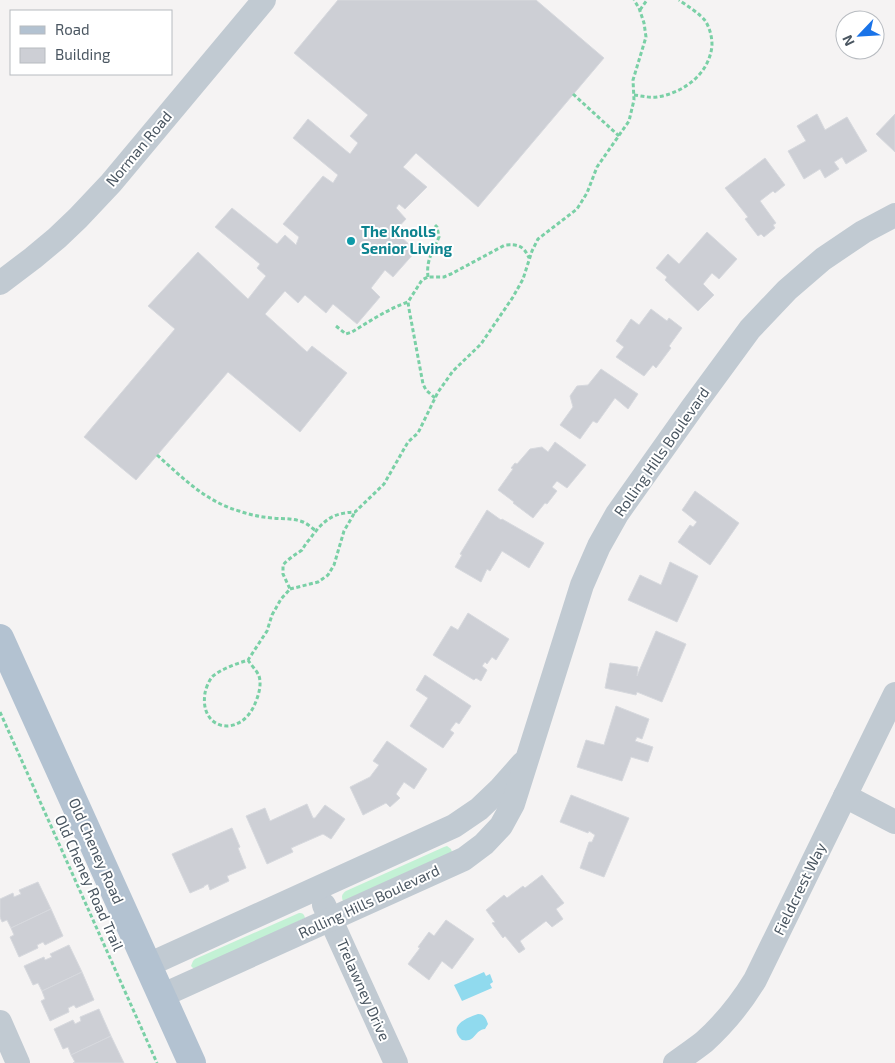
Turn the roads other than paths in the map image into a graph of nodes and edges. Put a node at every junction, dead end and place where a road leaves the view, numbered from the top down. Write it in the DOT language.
graph roads {
  1 [pos="264,0"];
  2 [pos="895,215"];
  3 [pos="0,283"];
  4 [pos="0,638"];
  5 [pos="895,694"];
  6 [pos="528,758"];
  7 [pos="845,796"];
  8 [pos="895,822"];
  9 [pos="317,889"];
  10 [pos="331,919"];
  11 [pos="148,965"];
  12 [pos="162,996"];
  13 [pos="0,1022"];
  14 [pos="18,1063"];
  15 [pos="192,1063"];
  16 [pos="396,1063"];
  17 [pos="675,1063"];
  1 -- 3 [label="street, Norman Road"];
  2 -- 6 [label="street, Rolling Hills Boulevard"];
  4 -- 11 [label="main road, Old Cheney Road"];
  5 -- 7 [label="street, Fieldcrest Way"];
  6 -- 9 [label="street, Rolling Hills Boulevard"];
  6 -- 10 [label="street, Rolling Hills Boulevard"];
  7 -- 8 [label="street"];
  7 -- 17 [label="street, Fieldcrest Way"];
  9 -- 10 [label="street, Trelawney Drive"];
  9 -- 11 [label="street, Rolling Hills Boulevard"];
  10 -- 12 [label="street, Rolling Hills Boulevard"];
  10 -- 16 [label="street, Trelawney Drive"];
  11 -- 12 [label="main road, Old Cheney Road"];
  12 -- 15 [label="main road, Old Cheney Road"];
  13 -- 14 [label="street"];
}
